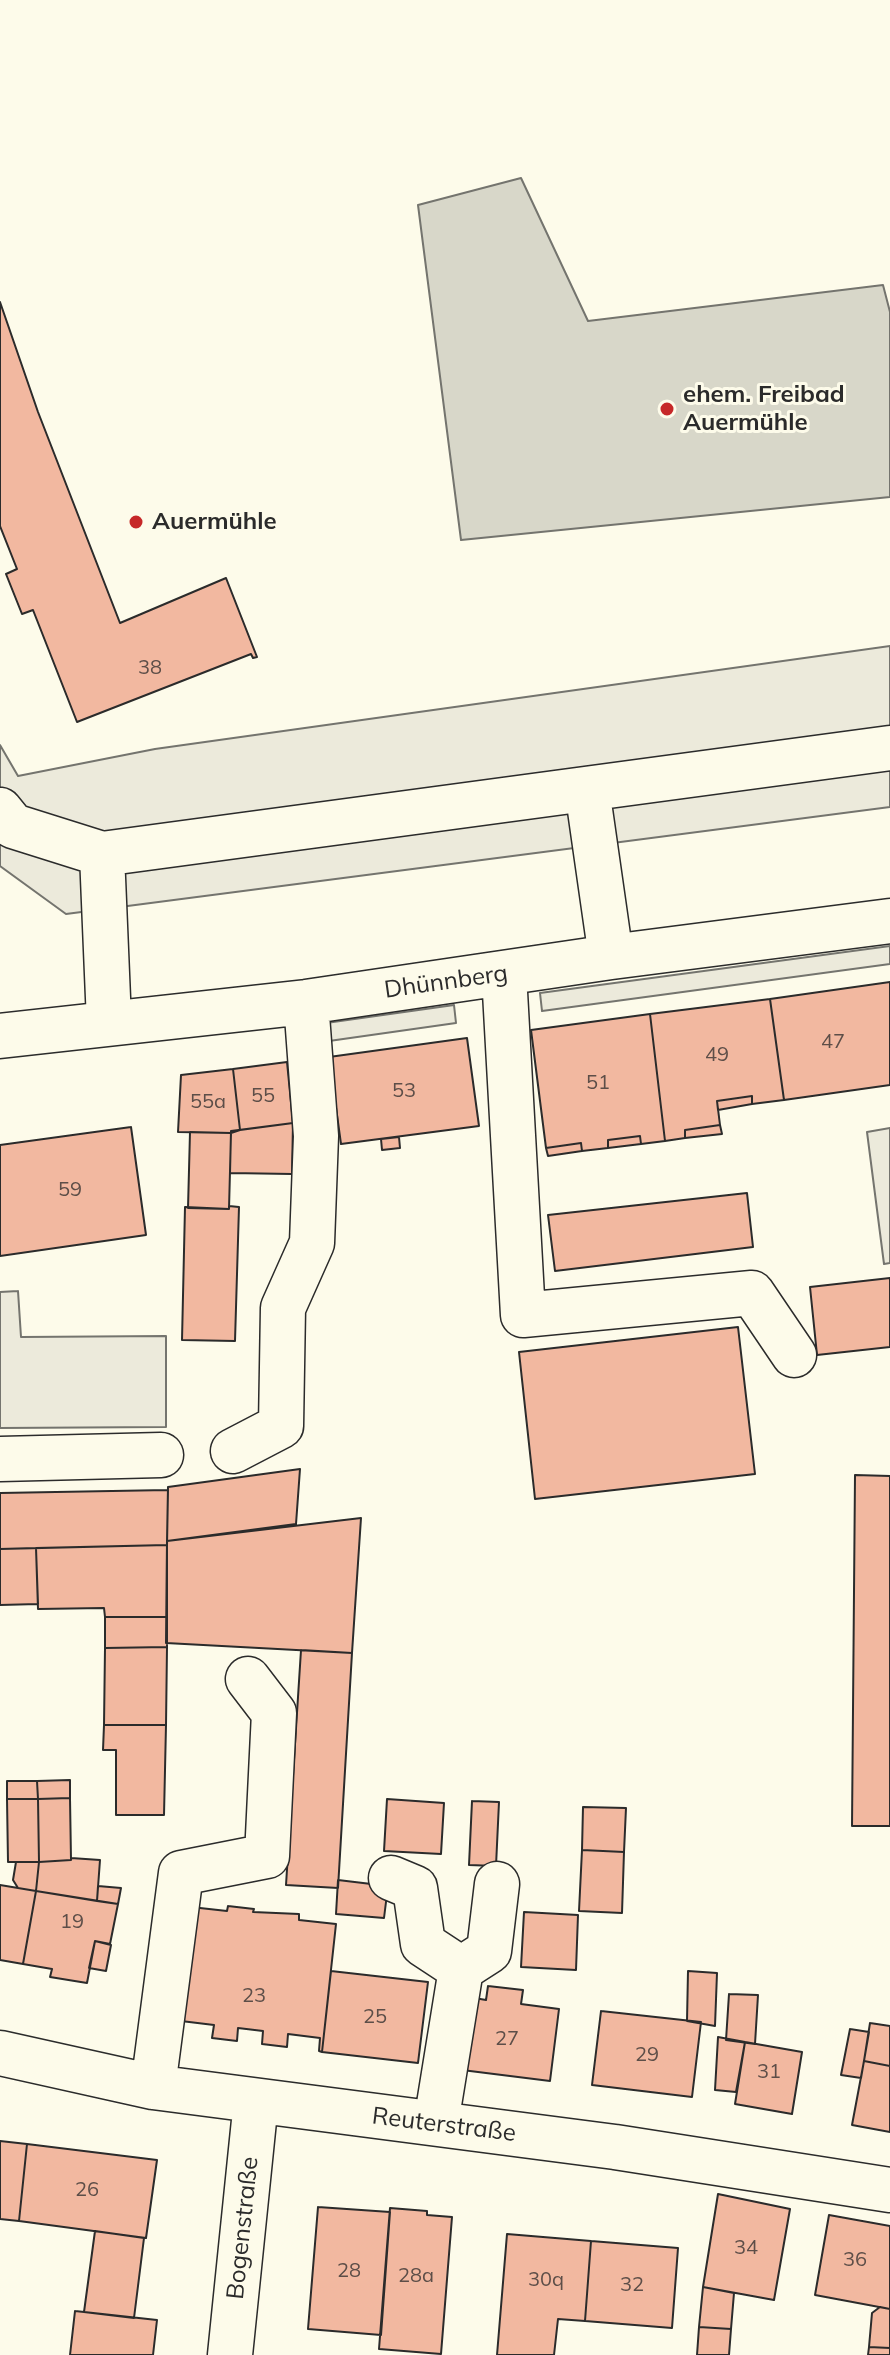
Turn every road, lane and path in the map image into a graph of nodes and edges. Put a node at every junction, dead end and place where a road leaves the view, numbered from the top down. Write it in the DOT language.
graph roads {
  1 [pos="890,748"];
  2 [pos="587,789"];
  3 [pos="0,810"];
  4 [pos="102,854"];
  5 [pos="890,921"];
  6 [pos="611,957"];
  7 [pos="504,974"];
  8 [pos="306,1002"];
  9 [pos="109,1022"];
  10 [pos="0,1036"];
  11 [pos="794,1355"];
  12 [pos="233,1451"];
  13 [pos="161,1455"];
  14 [pos="0,1459"];
  15 [pos="248,1679"];
  16 [pos="391,1878"];
  17 [pos="497,1884"];
  18 [pos="461,1969"];
  19 [pos="0,2053"];
  20 [pos="153,2087"];
  21 [pos="256,2101"];
  22 [pos="436,2123"];
  23 [pos="890,2190"];
  24 [pos="230,2355"];
  1 -- 2 [label="street"];
  2 -- 4 [label="street"];
  2 -- 6 [label="street"];
  3 -- 4 [label="street"];
  4 -- 9 [label="street"];
  5 -- 6 [label="street, Dhünnberg"];
  6 -- 7 [label="street, Dhünnberg"];
  7 -- 8 [label="street, Dhünnberg"];
  7 -- 11 [label="street"];
  8 -- 9 [label="street, Dhünnberg"];
  8 -- 12 [label="street"];
  9 -- 10 [label="street, Dhünnberg"];
  13 -- 14 [label="street"];
  15 -- 20 [label="street"];
  16 -- 18 [label="street"];
  17 -- 18 [label="street"];
  18 -- 22 [label="street"];
  19 -- 20 [label="street, Reuterstraße"];
  20 -- 21 [label="street, Reuterstraße"];
  21 -- 22 [label="street, Reuterstraße"];
  21 -- 24 [label="street, Bogenstraße"];
  22 -- 23 [label="street, Reuterstraße"];
}
